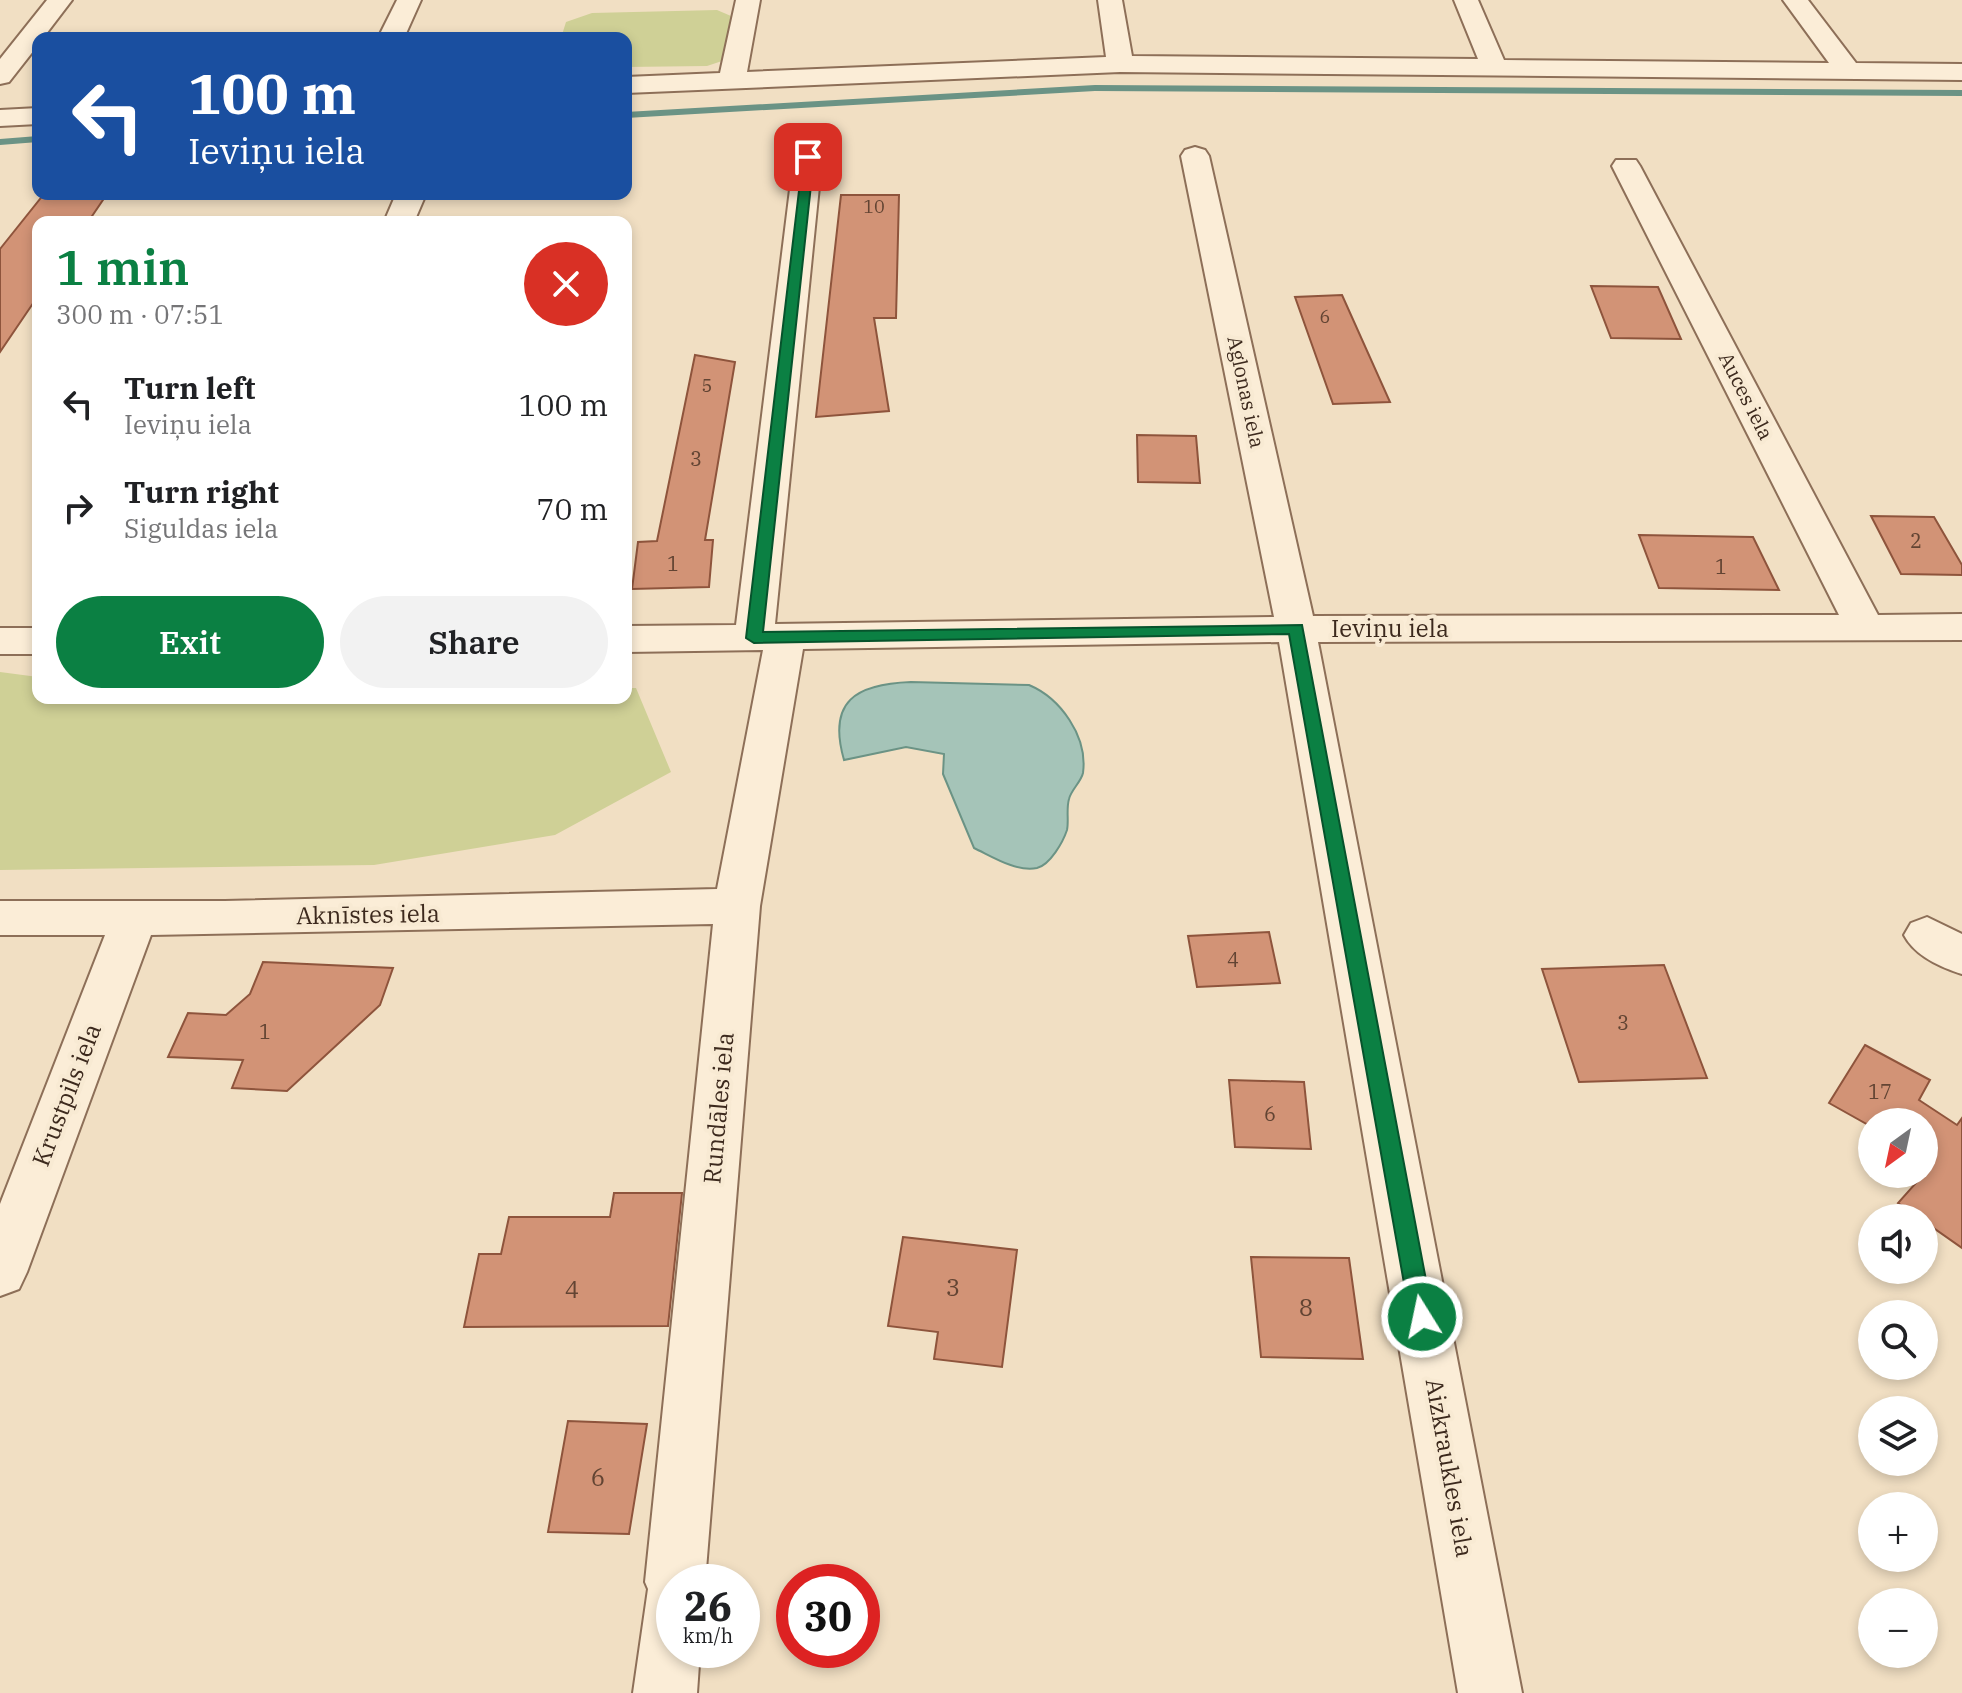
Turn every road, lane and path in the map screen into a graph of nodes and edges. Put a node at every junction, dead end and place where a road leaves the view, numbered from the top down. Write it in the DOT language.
graph roads {
  1 [pos="60,0"];
  2 [pos="409,0"];
  3 [pos="748,0"];
  4 [pos="1110,0"];
  5 [pos="1466,0"];
  6 [pos="1795,0"];
  7 [pos="35,32"];
  8 [pos="394,32"];
  9 [pos="32,35"];
  10 [pos="1120,64"];
  11 [pos="1494,66"];
  12 [pos="1848,70"];
  13 [pos="1962,72"];
  14 [pos="0,76"];
  15 [pos="732,81"];
  16 [pos="632,85"];
  17 [pos="32,116"];
  18 [pos="0,118"];
  19 [pos="1195,156"];
  20 [pos="808,157"];
  21 [pos="1626,166"];
  22 [pos="1865,627"];
  23 [pos="1962,627"];
  24 [pos="1296,629"];
  25 [pos="770,637"];
  26 [pos="632,639"];
  27 [pos="0,641"];
  28 [pos="32,641"];
  29 [pos="737,906"];
  30 [pos="0,918"];
  31 [pos="135,918"];
  32 [pos="0,1272"];
  33 [pos="677,1564"];
  34 [pos="667,1668"];
  35 [pos="665,1693"];
  36 [pos="1490,1693"];
  1 -- 7 [label="street"];
  2 -- 8 [label="street"];
  3 -- 15 [label="street"];
  4 -- 10 [label="street"];
  5 -- 11 [label="street"];
  6 -- 12 [label="street"];
  9 -- 14 [label="street"];
  10 -- 11 [label="street"];
  10 -- 15 [label="street"];
  11 -- 12 [label="street"];
  12 -- 13 [label="street"];
  15 -- 16 [label="street"];
  17 -- 18 [label="street"];
  19 -- 24 [label="street, Aglonas iela"];
  20 -- 25 [label="street, Rundāles iela"];
  21 -- 22 [label="street, Auces iela"];
  22 -- 23 [label="street, Ieviņu iela"];
  22 -- 24 [label="street, Ieviņu iela"];
  24 -- 25 [label="street, Ieviņu iela"];
  24 -- 36 [label="street, Aizkraukles iela"];
  25 -- 26 [label="street, Ieviņu iela"];
  25 -- 29 [label="street, Rundāles iela"];
  27 -- 28 [label="street"];
  29 -- 31 [label="street, Aknīstes iela"];
  29 -- 33 [label="street, Rundāles iela"];
  30 -- 31 [label="street, Aknīstes iela"];
  31 -- 32 [label="street, Krustpils iela"];
  34 -- 35 [label="street"];
}
